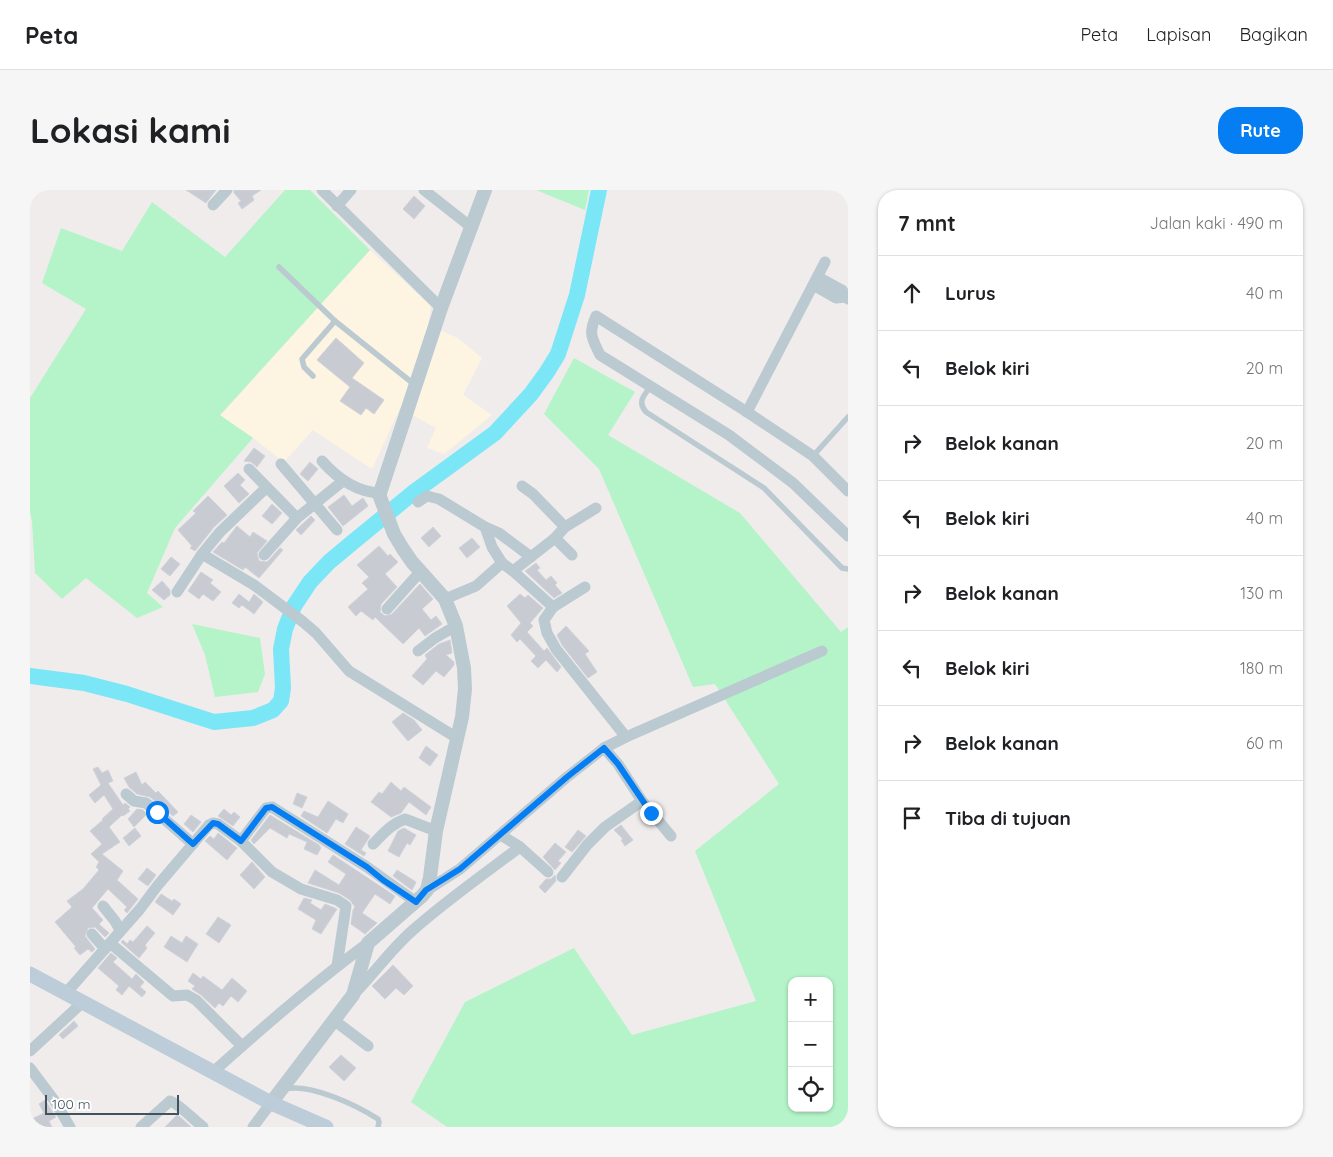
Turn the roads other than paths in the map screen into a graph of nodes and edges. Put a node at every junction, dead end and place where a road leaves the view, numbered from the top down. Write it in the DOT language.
graph roads {
  1 [pos="227,190"];
  2 [pos="322,190"];
  3 [pos="350,190"];
  4 [pos="424,190"];
  5 [pos="485,190"];
  6 [pos="213,205"];
  7 [pos="337,206"];
  8 [pos="471,227"];
  9 [pos="825,262"];
  10 [pos="280,267"];
  11 [pos="816,281"];
  12 [pos="847,298"];
  13 [pos="441,308"];
  14 [pos="335,321"];
  15 [pos="313,376"];
  16 [pos="415,385"];
  17 [pos="651,386"];
  18 [pos="747,412"];
  19 [pos="848,418"];
  20 [pos="812,456"];
  21 [pos="322,461"];
  22 [pos="281,464"];
  23 [pos="249,469"];
  24 [pos="343,481"];
  25 [pos="522,486"];
  26 [pos="266,488"];
  27 [pos="848,491"];
  28 [pos="380,495"];
  29 [pos="418,502"];
  30 [pos="316,504"];
  31 [pos="596,508"];
  32 [pos="297,518"];
  33 [pos="485,527"];
  34 [pos="565,527"];
  35 [pos="337,530"];
  36 [pos="848,536"];
  37 [pos="555,538"];
  38 [pos="202,554"];
  39 [pos="264,555"];
  40 [pos="572,555"];
  41 [pos="531,557"];
  42 [pos="502,564"];
  43 [pos="848,569"];
  44 [pos="513,571"];
  45 [pos="420,572"];
  46 [pos="585,587"];
  47 [pos="177,592"];
  48 [pos="445,599"];
  49 [pos="553,607"];
  50 [pos="387,609"];
  51 [pos="456,626"];
  52 [pos="418,651"];
  53 [pos="822,652"];
  54 [pos="626,737"];
  55 [pos="457,738"];
  56 [pos="606,751"];
  57 [pos="126,794"];
  58 [pos="642,801"];
  59 [pos="436,831"];
  60 [pos="671,836"];
  61 [pos="510,840"];
  62 [pos="241,841"];
  63 [pos="193,844"];
  64 [pos="373,844"];
  65 [pos="548,872"];
  66 [pos="562,877"];
  67 [pos="426,890"];
  68 [pos="416,902"];
  69 [pos="103,906"];
  70 [pos="120,930"];
  71 [pos="92,934"];
  72 [pos="368,943"];
  73 [pos="108,946"];
  74 [pos="337,966"];
  75 [pos="30,974"];
  76 [pos="66,993"];
  77 [pos="353,996"];
  78 [pos="83,1002"];
  79 [pos="335,1021"];
  80 [pos="242,1046"];
  81 [pos="368,1046"];
  82 [pos="30,1051"];
  83 [pos="30,1068"];
  84 [pos="213,1072"];
  85 [pos="282,1090"];
  86 [pos="271,1103"];
  87 [pos="70,1127"];
  88 [pos="140,1127"];
  89 [pos="203,1127"];
  90 [pos="253,1127"];
  91 [pos="326,1127"];
  92 [pos="378,1127"];
  1 -- 6 [label="street"];
  2 -- 7 [label="street"];
  3 -- 7 [label="street"];
  4 -- 8 [label="street"];
  5 -- 8 [label="street"];
  7 -- 13 [label="street"];
  8 -- 13 [label="street"];
  9 -- 11 [label="street"];
  10 -- 14 [label="lane"];
  11 -- 12 [label="street"];
  11 -- 18 [label="street"];
  13 -- 16 [label="street"];
  14 -- 15 [label="lane"];
  14 -- 16 [label="lane"];
  16 -- 28 [label="street"];
  17 -- 18 [label="street"];
  17 -- 36 [label="street"];
  17 -- 43 [label="lane"];
  18 -- 20 [label="street"];
  19 -- 20 [label="lane"];
  20 -- 27 [label="street"];
  21 -- 24 [label="street"];
  22 -- 30 [label="street"];
  23 -- 26 [label="street"];
  24 -- 28 [label="street"];
  24 -- 30 [label="street"];
  25 -- 34 [label="street"];
  26 -- 32 [label="street"];
  26 -- 38 [label="street"];
  28 -- 45 [label="street"];
  29 -- 33 [label="street"];
  30 -- 32 [label="street"];
  30 -- 35 [label="street"];
  31 -- 34 [label="street"];
  32 -- 39 [label="street"];
  33 -- 41 [label="street"];
  33 -- 42 [label="street"];
  34 -- 37 [label="street"];
  37 -- 40 [label="street"];
  37 -- 41 [label="street"];
  38 -- 47 [label="street"];
  38 -- 55 [label="street"];
  41 -- 44 [label="street"];
  42 -- 44 [label="street"];
  42 -- 48 [label="street"];
  44 -- 49 [label="street"];
  45 -- 48 [label="street"];
  45 -- 50 [label="street"];
  46 -- 49 [label="street"];
  48 -- 51 [label="street"];
  49 -- 54 [label="street"];
  51 -- 52 [label="street"];
  51 -- 55 [label="street"];
  53 -- 54 [label="street"];
  54 -- 56 [label="street"];
  55 -- 59 [label="street"];
  56 -- 58 [label="street"];
  56 -- 61 [label="street"];
  57 -- 63 [label="street"];
  58 -- 60 [label="street"];
  58 -- 66 [label="street"];
  59 -- 64 [label="street"];
  59 -- 67 [label="street"];
  61 -- 65 [label="street"];
  61 -- 67 [label="street"];
  61 -- 77 [label="street"];
  62 -- 63 [label="street"];
  62 -- 68 [label="street"];
  62 -- 74 [label="street"];
  63 -- 70 [label="street"];
  67 -- 68 [label="street"];
  68 -- 72 [label="street"];
  69 -- 70 [label="street"];
  70 -- 73 [label="street"];
  71 -- 73 [label="street"];
  72 -- 74 [label="street"];
  72 -- 77 [label="street"];
  73 -- 76 [label="street"];
  73 -- 80 [label="street"];
  74 -- 80 [label="street"];
  75 -- 76 [label="main road"];
  76 -- 78 [label="main road"];
  77 -- 79 [label="street"];
  78 -- 82 [label="street"];
  78 -- 84 [label="main road"];
  79 -- 81 [label="street"];
  79 -- 85 [label="street"];
  80 -- 84 [label="street"];
  83 -- 87 [label="street"];
  84 -- 86 [label="main road"];
  85 -- 86 [label="street"];
  85 -- 92 [label="lane"];
  86 -- 90 [label="street"];
  86 -- 91 [label="main road"];
  88 -- 89 [label="street"];
}
